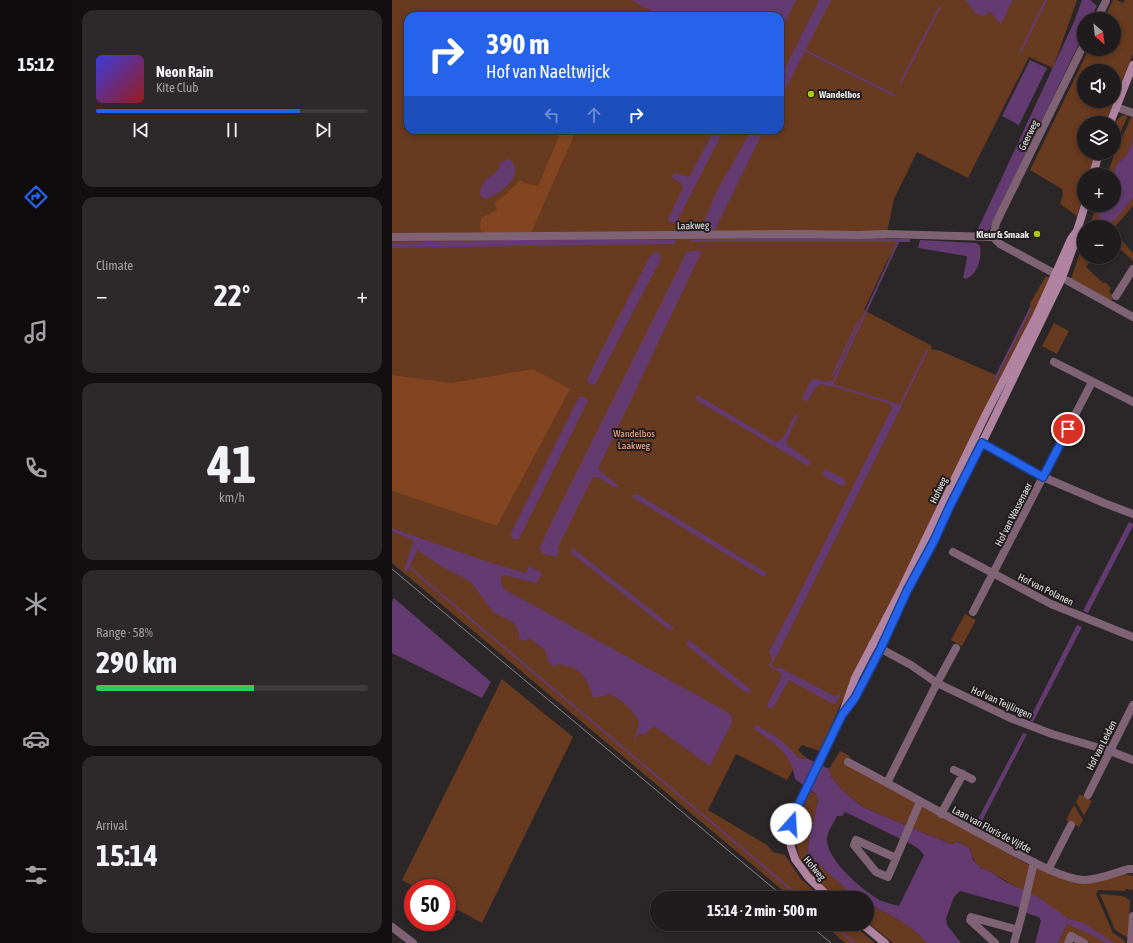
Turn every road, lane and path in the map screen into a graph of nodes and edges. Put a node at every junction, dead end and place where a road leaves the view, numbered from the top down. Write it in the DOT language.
graph roads {
  1 [pos="1106,1"];
  2 [pos="1100,12"];
  3 [pos="1078,56"];
  4 [pos="1133,65"];
  5 [pos="1121,95"];
  6 [pos="1119,108"];
  7 [pos="1133,113"];
  8 [pos="1083,212"];
  9 [pos="392,237"];
  10 [pos="993,237"];
  11 [pos="1133,269"];
  12 [pos="1062,278"];
  13 [pos="1116,296"];
  14 [pos="1133,317"];
  15 [pos="1054,362"];
  16 [pos="1092,382"];
  17 [pos="1133,402"];
  18 [pos="974,439"];
  19 [pos="982,443"];
  20 [pos="1043,477"];
  21 [pos="1133,514"];
  22 [pos="953,552"];
  23 [pos="992,574"];
  24 [pos="973,612"];
  25 [pos="1133,637"];
  26 [pos="872,644"];
  27 [pos="881,648"];
  28 [pos="956,648"];
  29 [pos="937,683"];
  30 [pos="1133,704"];
  31 [pos="842,715"];
  32 [pos="1110,751"];
  33 [pos="1133,760"];
  34 [pos="848,762"];
  35 [pos="954,770"];
  36 [pos="963,774"];
  37 [pos="972,779"];
  38 [pos="887,783"];
  39 [pos="1088,795"];
  40 [pos="920,802"];
  41 [pos="942,814"];
  42 [pos="1071,825"];
  43 [pos="896,858"];
  44 [pos="1034,862"];
  45 [pos="1049,868"];
  46 [pos="1133,869"];
  47 [pos="822,891"];
  48 [pos="1133,916"];
  49 [pos="392,927"];
  50 [pos="1018,930"];
  51 [pos="870,931"];
  52 [pos="413,943"];
  53 [pos="885,943"];
  54 [pos="995,943"];
  55 [pos="1014,943"];
  56 [pos="1068,943"];
  57 [pos="1084,943"];
  58 [pos="1131,943"];
  1 -- 2 [label="street"];
  3 -- 10 [label="street, Geerweg"];
  4 -- 5 [label="main road"];
  6 -- 7 [label="street"];
  8 -- 12 [label="main road"];
  9 -- 10 [label="street, Laakweg"];
  10 -- 12 [label="street"];
  11 -- 13 [label="street"];
  12 -- 14 [label="street"];
  12 -- 18 [label="main road, Hofweg"];
  12 -- 19 [label="main road, Hofweg"];
  15 -- 16 [label="street"];
  16 -- 17 [label="street"];
  16 -- 20 [label="street, Hof van Wassenaer"];
  18 -- 19 [label="street"];
  18 -- 26 [label="main road, Hofweg"];
  19 -- 20 [label="street"];
  19 -- 27 [label="main road, Hofweg"];
  20 -- 21 [label="street"];
  20 -- 23 [label="street, Hof van Wassenaer"];
  22 -- 23 [label="street, Hof van Polanen"];
  23 -- 24 [label="street, Hof van Wassenaer"];
  23 -- 25 [label="street, Hof van Polanen"];
  26 -- 27 [label="street, Hof van Teijlingen"];
  26 -- 31 [label="main road, Hofweg"];
  27 -- 29 [label="street, Hof van Teijlingen"];
  27 -- 31 [label="main road, Hofweg"];
  28 -- 29 [label="street"];
  29 -- 32 [label="street, Hof van Teijlingen"];
  29 -- 38 [label="street"];
  30 -- 32 [label="street, Hof van Leiden"];
  31 -- 47 [label="main road, Hofweg"];
  32 -- 33 [label="street, Hof van Teijlingen"];
  32 -- 39 [label="street, Hof van Leiden"];
  34 -- 38 [label="street, Laan van Floris de Vijfde"];
  35 -- 36 [label="street"];
  36 -- 37 [label="street"];
  36 -- 41 [label="street, Laan van Floris de Vijfde"];
  38 -- 40 [label="street, Laan van Floris de Vijfde"];
  40 -- 41 [label="street, Laan van Floris de Vijfde"];
  40 -- 43 [label="street"];
  41 -- 44 [label="street, Laan van Floris de Vijfde"];
  42 -- 45 [label="street"];
  43 -- 43 [label="street"];
  44 -- 45 [label="street, Laan van Floris de Vijfde"];
  44 -- 50 [label="street, Laan van Floris de Vijfde"];
  45 -- 46 [label="street, Laan van Floris de Vijfde"];
  48 -- 58 [label="street"];
  49 -- 52 [label="street"];
  50 -- 54 [label="street"];
  50 -- 55 [label="street, Laan van Floris de Vijfde"];
  51 -- 53 [label="main road"];
  56 -- 57 [label="street"];
}
